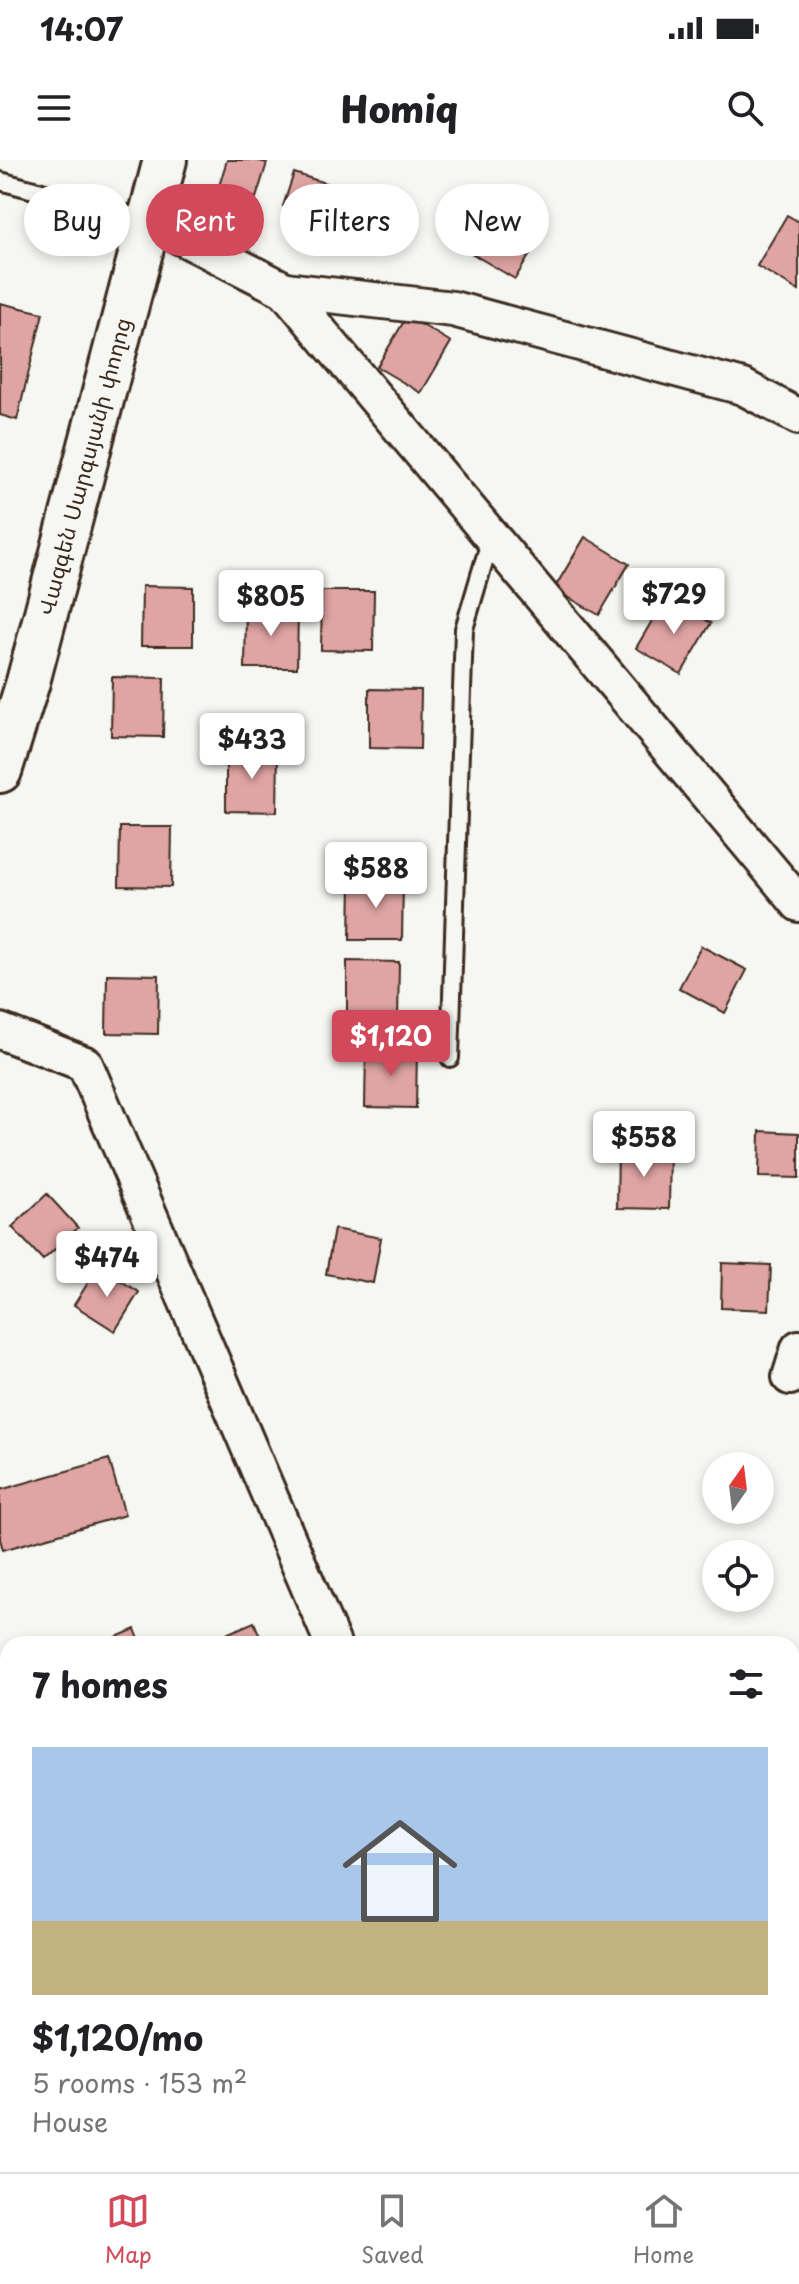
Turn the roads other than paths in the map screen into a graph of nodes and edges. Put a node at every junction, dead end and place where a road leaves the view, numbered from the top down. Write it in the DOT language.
graph roads {
  1 [pos="165,160"];
  2 [pos="0,181"];
  3 [pos="158,184"];
  4 [pos="146,219"];
  5 [pos="146,228"];
  6 [pos="218,256"];
  7 [pos="285,290"];
  8 [pos="799,417"];
  9 [pos="491,536"];
  10 [pos="0,771"];
  11 [pos="799,904"];
  12 [pos="0,1031"];
  13 [pos="450,1058"];
  14 [pos="330,1636"];
  1 -- 3 [label="street, Վազգեն Սարգսյանի փողոց"];
  2 -- 4 [label="lane"];
  5 -- 10 [label="street, Վազգեն Սարգսյանի փողոց"];
  6 -- 7 [label="street"];
  7 -- 8 [label="street"];
  7 -- 9 [label="street"];
  9 -- 11 [label="street"];
  9 -- 13 [label="lane"];
  12 -- 14 [label="street"];
}
